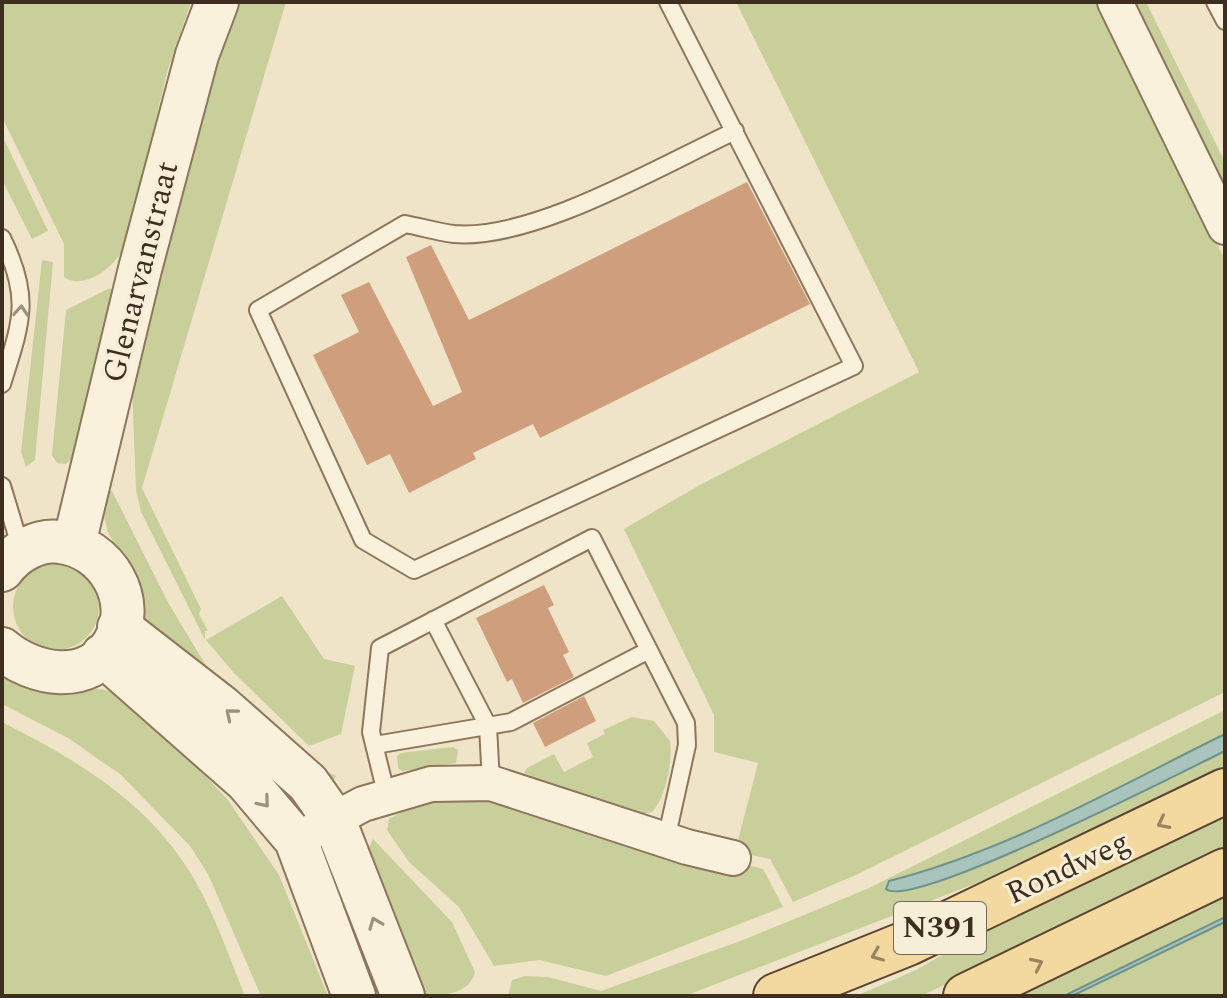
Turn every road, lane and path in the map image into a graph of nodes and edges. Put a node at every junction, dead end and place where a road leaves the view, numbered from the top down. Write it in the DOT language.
graph roads {
  1 [pos="217,2"];
  2 [pos="668,2"];
  3 [pos="1115,2"];
  4 [pos="1215,2"];
  5 [pos="1225,21"];
  6 [pos="735,131"];
  7 [pos="1225,227"];
  8 [pos="2,238"];
  9 [pos="2,384"];
  10 [pos="2,486"];
  11 [pos="74,544"];
  12 [pos="12,560"];
  13 [pos="433,620"];
  14 [pos="111,641"];
  15 [pos="2,650"];
  16 [pos="649,650"];
  17 [pos="488,726"];
  18 [pos="375,745"];
  19 [pos="491,783"];
  20 [pos="1225,791"];
  21 [pos="387,797"];
  22 [pos="334,820"];
  23 [pos="296,840"];
  24 [pos="666,840"];
  25 [pos="733,858"];
  26 [pos="1225,871"];
  27 [pos="354,996"];
  28 [pos="403,996"];
  29 [pos="776,996"];
  30 [pos="966,996"];
  1 -- 11 [label="street, Glenarvanstraat"];
  2 -- 6 [label="lane"];
  3 -- 7 [label="street"];
  4 -- 5 [label="lane"];
  6 -- 6 [label="lane"];
  9 -- 8 [label="lane, one-way"];
  10 -- 12 [label="lane"];
  11 -- 12 [label="street"];
  11 -- 14 [label="street"];
  13 -- 16 [label="lane"];
  13 -- 17 [label="lane"];
  13 -- 18 [label="lane"];
  14 -- 15 [label="street"];
  22 -- 14 [label="street, one-way"];
  14 -- 23 [label="street, one-way"];
  16 -- 17 [label="lane"];
  16 -- 24 [label="lane"];
  17 -- 18 [label="lane"];
  17 -- 19 [label="lane"];
  18 -- 21 [label="lane"];
  19 -- 21 [label="street"];
  19 -- 24 [label="street"];
  20 -- 29 [label="main road, Rondweg / N391, one-way"];
  21 -- 22 [label="street"];
  22 -- 23 [label="street"];
  28 -- 22 [label="street, one-way"];
  23 -- 27 [label="street"];
  24 -- 25 [label="street"];
  30 -- 26 [label="main road, N391, one-way"];
}
